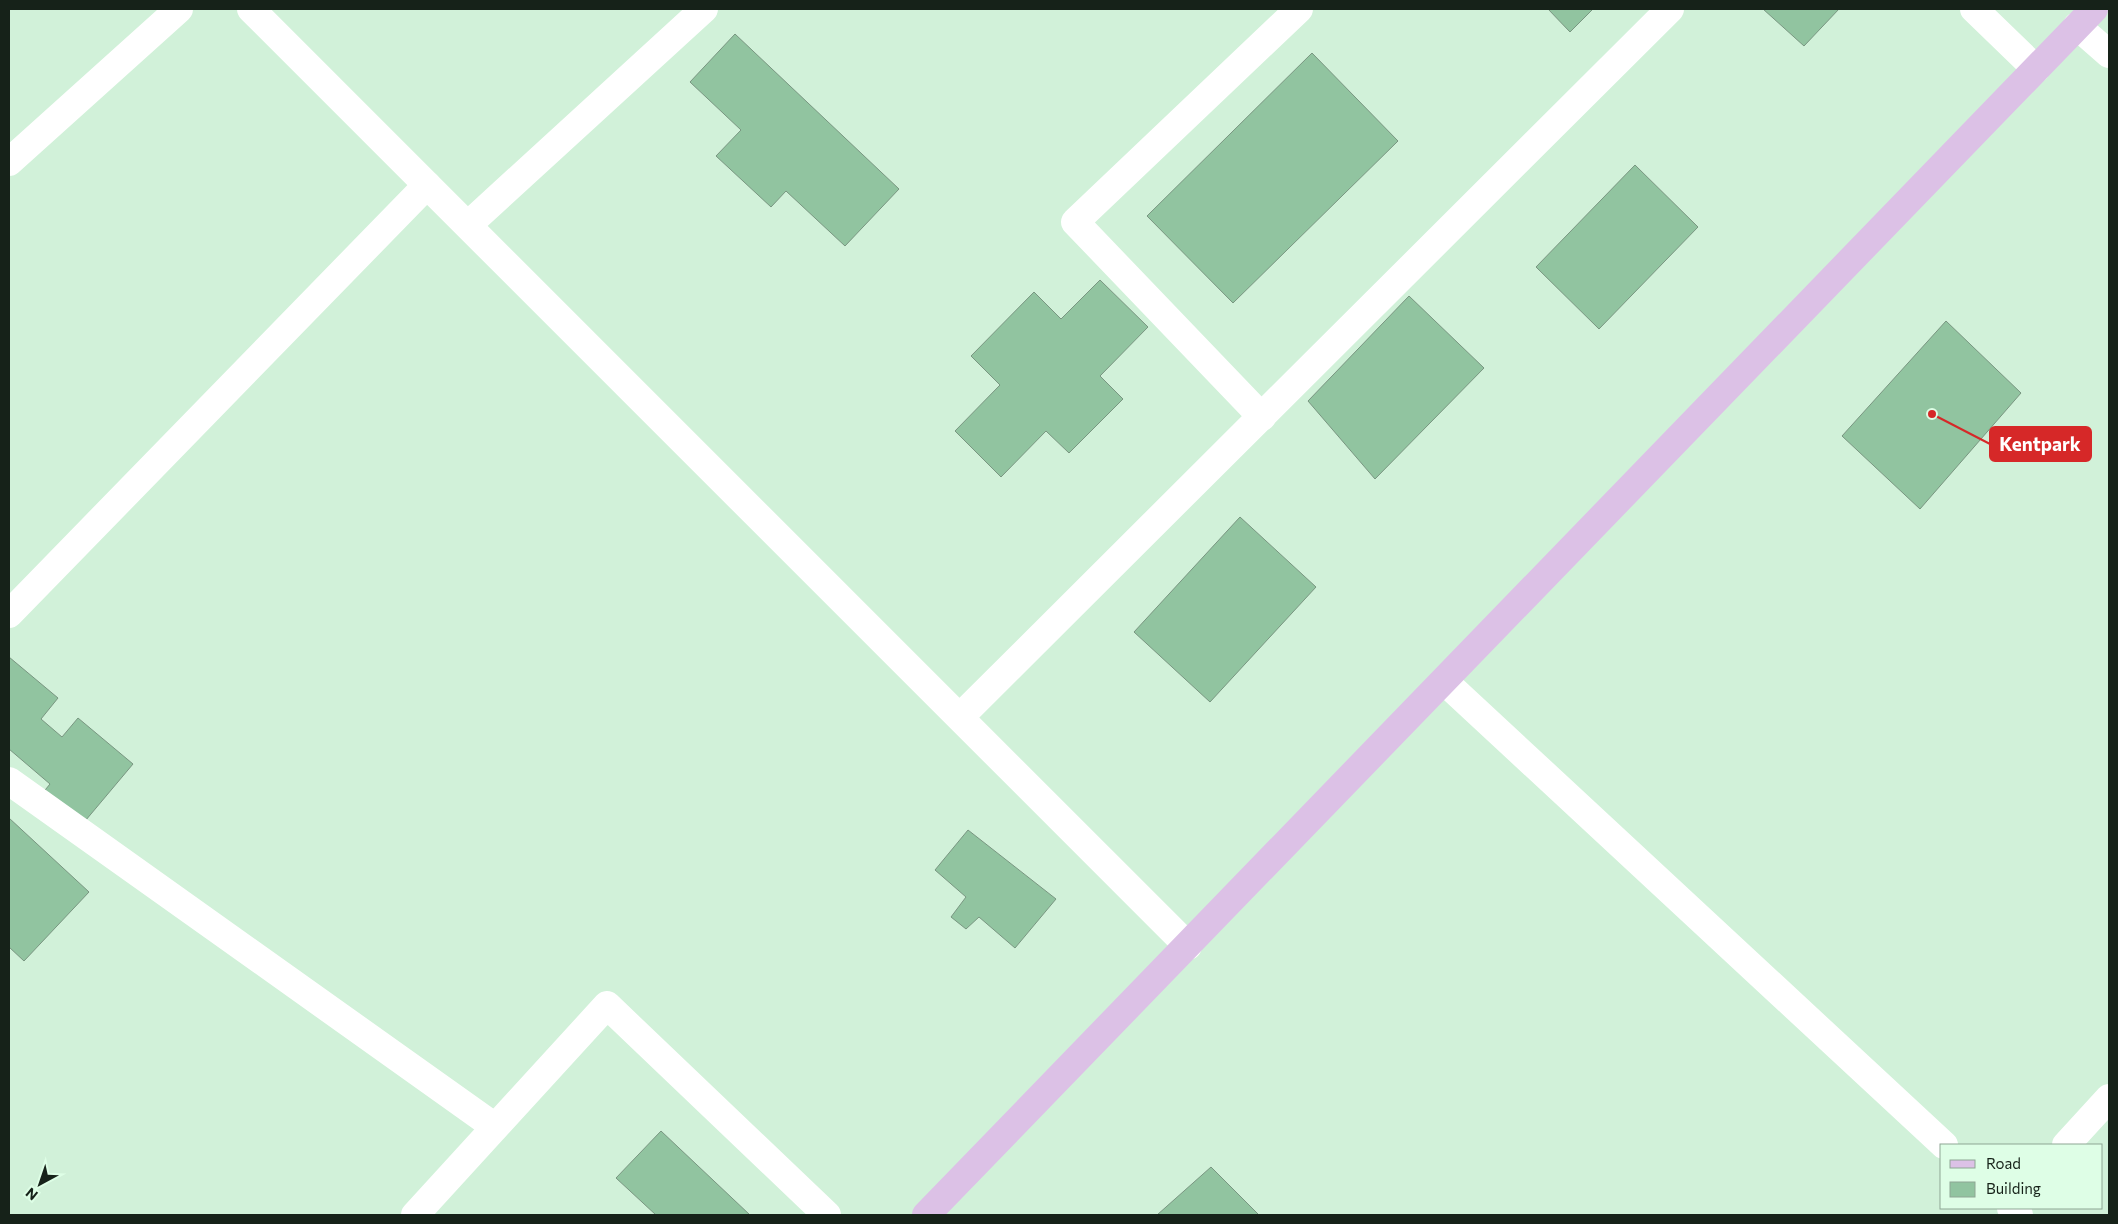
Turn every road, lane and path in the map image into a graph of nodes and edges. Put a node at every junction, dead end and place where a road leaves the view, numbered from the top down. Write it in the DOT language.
graph roads {
  1 [pos="179,9"];
  2 [pos="251,9"];
  3 [pos="704,9"];
  4 [pos="1299,9"];
  5 [pos="1670,9"];
  6 [pos="1974,9"];
  7 [pos="2086,17"];
  8 [pos="2109,54"];
  9 [pos="2036,69"];
  10 [pos="9,162"];
  11 [pos="427,185"];
  12 [pos="468,226"];
  13 [pos="1262,417"];
  14 [pos="9,614"];
  15 [pos="1444,681"];
  16 [pos="960,717"];
  17 [pos="9,781"];
  18 [pos="1188,946"];
  19 [pos="2109,1098"];
  20 [pos="495,1128"];
  21 [pos="1943,1144"];
  22 [pos="2067,1144"];
  23 [pos="415,1215"];
  24 [pos="827,1215"];
  25 [pos="926,1215"];
  1 -- 10 [label="street"];
  2 -- 11 [label="street"];
  3 -- 12 [label="street"];
  4 -- 13 [label="street"];
  5 -- 13 [label="street"];
  6 -- 9 [label="street"];
  7 -- 8 [label="street"];
  7 -- 9 [label="main road"];
  9 -- 15 [label="main road"];
  11 -- 12 [label="street"];
  11 -- 14 [label="street"];
  12 -- 16 [label="street"];
  13 -- 16 [label="street"];
  15 -- 18 [label="main road"];
  15 -- 21 [label="street"];
  16 -- 18 [label="street"];
  17 -- 20 [label="street"];
  18 -- 25 [label="main road"];
  19 -- 22 [label="street"];
  20 -- 23 [label="street"];
  20 -- 24 [label="street"];
}
